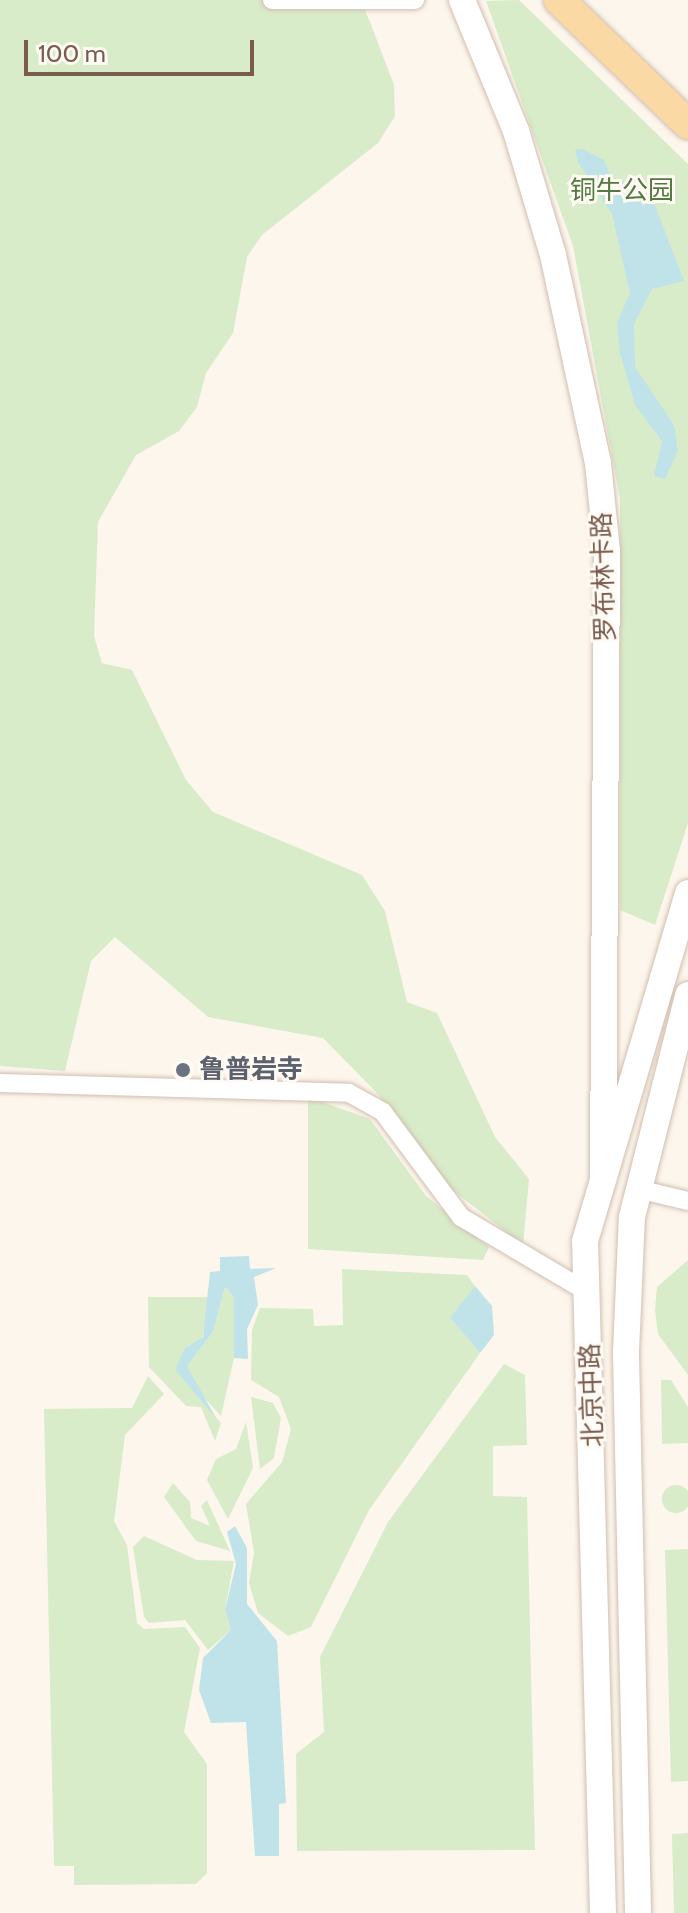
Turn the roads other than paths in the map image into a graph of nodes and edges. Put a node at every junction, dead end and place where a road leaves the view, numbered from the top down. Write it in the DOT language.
graph roads {
  1 [pos="272,0"];
  2 [pos="415,0"];
  3 [pos="462,0"];
  4 [pos="559,0"];
  5 [pos="688,124"];
  6 [pos="688,893"];
  7 [pos="688,995"];
  8 [pos="0,1083"];
  9 [pos="603,1176"];
  10 [pos="638,1189"];
  11 [pos="688,1201"];
  12 [pos="584,1290"];
  13 [pos="603,1913"];
  14 [pos="638,1913"];
  1 -- 2 [label="street"];
  3 -- 9 [label="main road, 罗布林卡路"];
  4 -- 5 [label="main road"];
  6 -- 9 [label="main road, 北京中路"];
  7 -- 10 [label="main road, 北京中路"];
  8 -- 12 [label="street"];
  9 -- 12 [label="main road, 北京中路"];
  10 -- 11 [label="street"];
  10 -- 14 [label="main road, 北京中路"];
  12 -- 13 [label="main road, 北京中路"];
}
